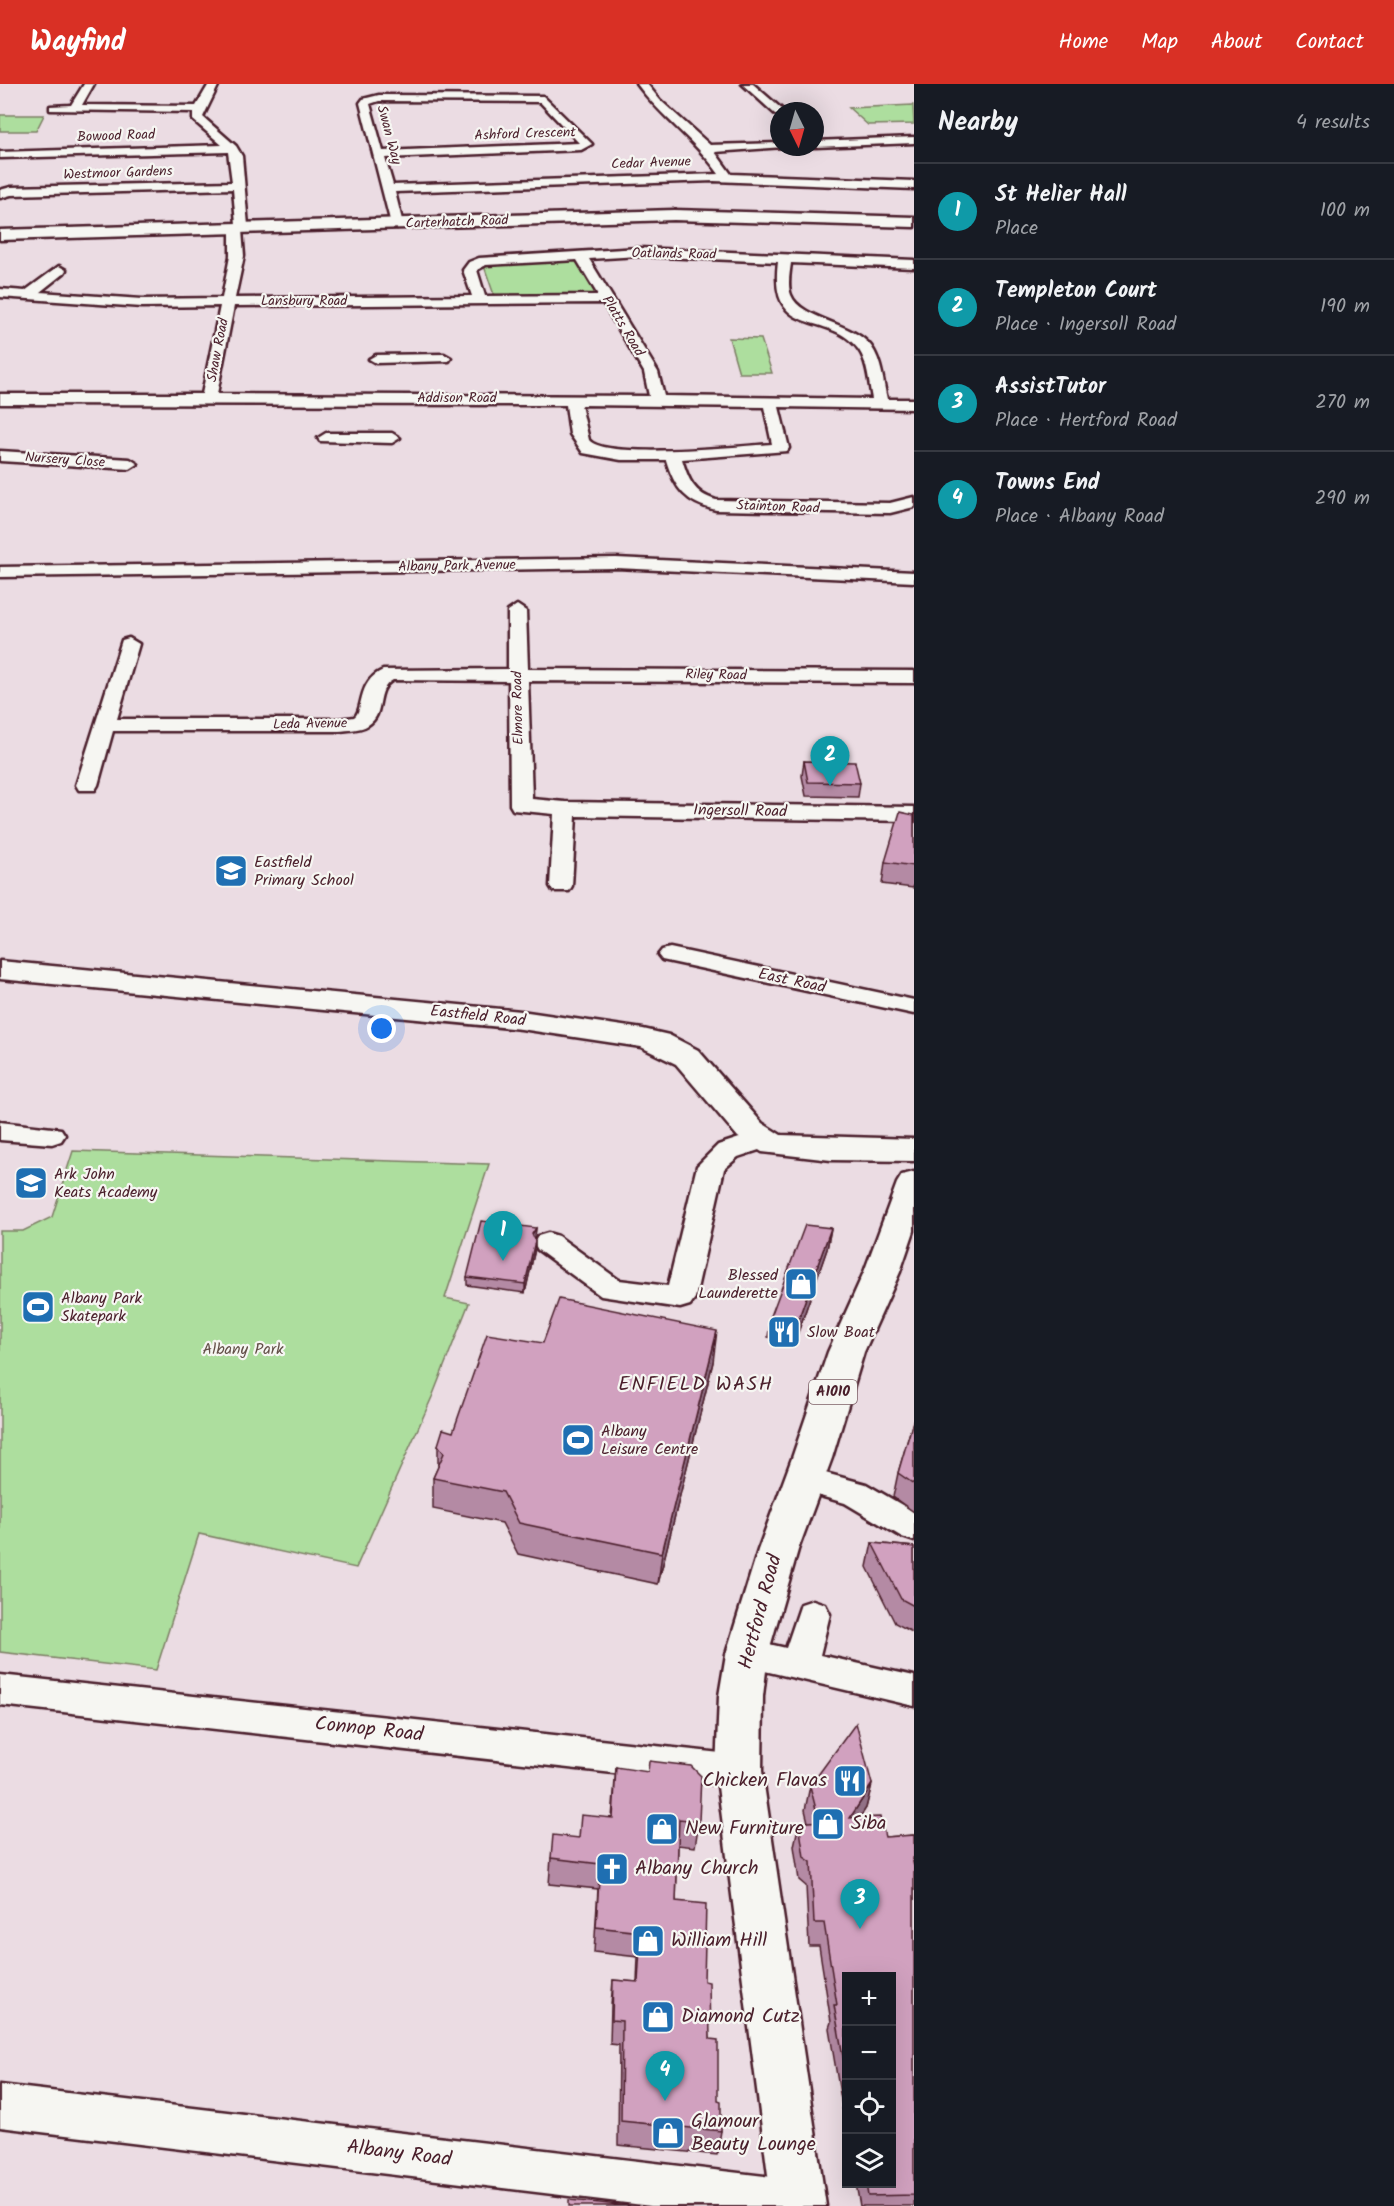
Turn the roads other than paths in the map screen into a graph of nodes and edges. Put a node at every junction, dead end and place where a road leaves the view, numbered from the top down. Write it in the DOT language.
graph roads {
  1 [pos="89,84"];
  2 [pos="214,84"];
  3 [pos="477,84"];
  4 [pos="642,84"];
  5 [pos="747,84"];
  6 [pos="474,97"];
  7 [pos="521,97"];
  8 [pos="770,104"];
  9 [pos="54,108"];
  10 [pos="75,108"];
  11 [pos="199,109"];
  12 [pos="914,140"];
  13 [pos="824,144"];
  14 [pos="770,146"];
  15 [pos="232,148"];
  16 [pos="707,149"];
  17 [pos="0,155"];
  18 [pos="378,155"];
  19 [pos="726,177"];
  20 [pos="237,185"];
  21 [pos="914,185"];
  22 [pos="388,189"];
  23 [pos="0,195"];
  24 [pos="914,222"];
  25 [pos="398,224"];
  26 [pos="236,228"];
  27 [pos="0,236"];
  28 [pos="580,256"];
  29 [pos="785,258"];
  30 [pos="914,264"];
  31 [pos="59,270"];
  32 [pos="0,293"];
  33 [pos="28,295"];
  34 [pos="607,299"];
  35 [pos="480,300"];
  36 [pos="227,302"];
  37 [pos="444,358"];
  38 [pos="376,359"];
  39 [pos="404,359"];
  40 [pos="209,397"];
  41 [pos="365,398"];
  42 [pos="400,398"];
  43 [pos="0,399"];
  44 [pos="573,399"];
  45 [pos="657,400"];
  46 [pos="770,401"];
  47 [pos="880,402"];
  48 [pos="914,404"];
  49 [pos="360,437"];
  50 [pos="326,438"];
  51 [pos="392,438"];
  52 [pos="672,454"];
  53 [pos="0,456"];
  54 [pos="130,464"];
  55 [pos="914,502"];
  56 [pos="0,572"];
  57 [pos="914,577"];
  58 [pos="517,610"];
  59 [pos="129,644"];
  60 [pos="518,674"];
  61 [pos="914,677"];
  62 [pos="105,725"];
  63 [pos="87,785"];
  64 [pos="521,805"];
  65 [pos="565,809"];
  66 [pos="914,814"];
  67 [pos="561,886"];
  68 [pos="670,955"];
  69 [pos="0,970"];
  70 [pos="914,1007"];
  71 [pos="0,1131"];
  72 [pos="52,1136"];
  73 [pos="764,1140"];
  74 [pos="914,1150"];
  75 [pos="914,1183"];
  76 [pos="548,1243"];
  77 [pos="803,1479"];
  78 [pos="914,1528"];
  79 [pos="813,1614"];
  80 [pos="747,1654"];
  81 [pos="801,1665"];
  82 [pos="0,1690"];
  83 [pos="914,1691"];
  84 [pos="739,1771"];
  85 [pos="0,2106"];
  86 [pos="798,2204"];
  1 -- 10 [label="street"];
  2 -- 11 [label="street"];
  3 -- 6 [label="street"];
  4 -- 16 [label="street"];
  5 -- 8 [label="street"];
  6 -- 7 [label="street, Swan Way"];
  6 -- 18 [label="street, Swan Way"];
  7 -- 18 [label="street, Ashford Crescent"];
  9 -- 10 [label="street"];
  10 -- 11 [label="street"];
  11 -- 15 [label="street"];
  12 -- 13 [label="street"];
  14 -- 16 [label="street"];
  15 -- 17 [label="street, Bowood Road"];
  15 -- 20 [label="street"];
  16 -- 19 [label="street"];
  18 -- 22 [label="street, Swan Way"];
  19 -- 21 [label="street, Cedar Avenue"];
  19 -- 22 [label="street, Cedar Avenue"];
  20 -- 23 [label="street, Westmoor Gardens"];
  20 -- 26 [label="street, Shaw Road"];
  22 -- 25 [label="street, Swan Way"];
  24 -- 25 [label="street, Carterhatch Road"];
  25 -- 26 [label="street, Carterhatch Road"];
  26 -- 27 [label="street, Carterhatch Road"];
  26 -- 36 [label="street, Shaw Road"];
  28 -- 29 [label="street, Oatlands Road"];
  28 -- 34 [label="street, Platts Road"];
  28 -- 35 [label="street, Oatlands Road"];
  29 -- 30 [label="street, Oatlands Road"];
  29 -- 47 [label="street"];
  31 -- 33 [label="street"];
  32 -- 33 [label="street, Lansbury Road"];
  33 -- 36 [label="street, Lansbury Road"];
  34 -- 35 [label="street, Lansbury Road"];
  34 -- 45 [label="street, Platts Road"];
  35 -- 36 [label="street, Lansbury Road"];
  36 -- 40 [label="street, Shaw Road"];
  37 -- 39 [label="street"];
  38 -- 39 [label="street"];
  39 -- 42 [label="street"];
  40 -- 41 [label="street, Addison Road"];
  40 -- 43 [label="street, Addison Road"];
  41 -- 42 [label="street, Addison Road"];
  41 -- 49 [label="street"];
  42 -- 44 [label="street, Addison Road"];
  44 -- 45 [label="street, Addison Road"];
  44 -- 52 [label="street"];
  45 -- 46 [label="street, Addison Road"];
  46 -- 47 [label="street, Addison Road"];
  46 -- 52 [label="street"];
  47 -- 48 [label="street, Addison Road"];
  49 -- 50 [label="street"];
  49 -- 51 [label="street"];
  52 -- 55 [label="street, Stainton Road"];
  53 -- 54 [label="street, Nursery Close"];
  56 -- 57 [label="street, Albany Park Avenue"];
  58 -- 60 [label="street, Elmore Road"];
  59 -- 62 [label="street"];
  60 -- 61 [label="street, Riley Road"];
  60 -- 62 [label="street, Leda Avenue"];
  60 -- 64 [label="street, Elmore Road"];
  62 -- 63 [label="street"];
  64 -- 65 [label="street, Ingersoll Road"];
  65 -- 66 [label="street, Ingersoll Road"];
  65 -- 67 [label="street"];
  68 -- 70 [label="street, East Road"];
  69 -- 73 [label="street, Eastfield Road"];
  71 -- 72 [label="street"];
  73 -- 74 [label="street, Eastfield Road"];
  73 -- 76 [label="street"];
  75 -- 77 [label="street, Hertford Road / A1010"];
  77 -- 78 [label="street"];
  77 -- 80 [label="street, Hertford Road / A1010"];
  79 -- 81 [label="street"];
  80 -- 81 [label="street"];
  80 -- 84 [label="street, Hertford Road / A1010"];
  81 -- 83 [label="street"];
  82 -- 84 [label="street, Connop Road"];
  84 -- 86 [label="street, Hertford Road / A1010"];
  85 -- 86 [label="street, Albany Road"];
}
